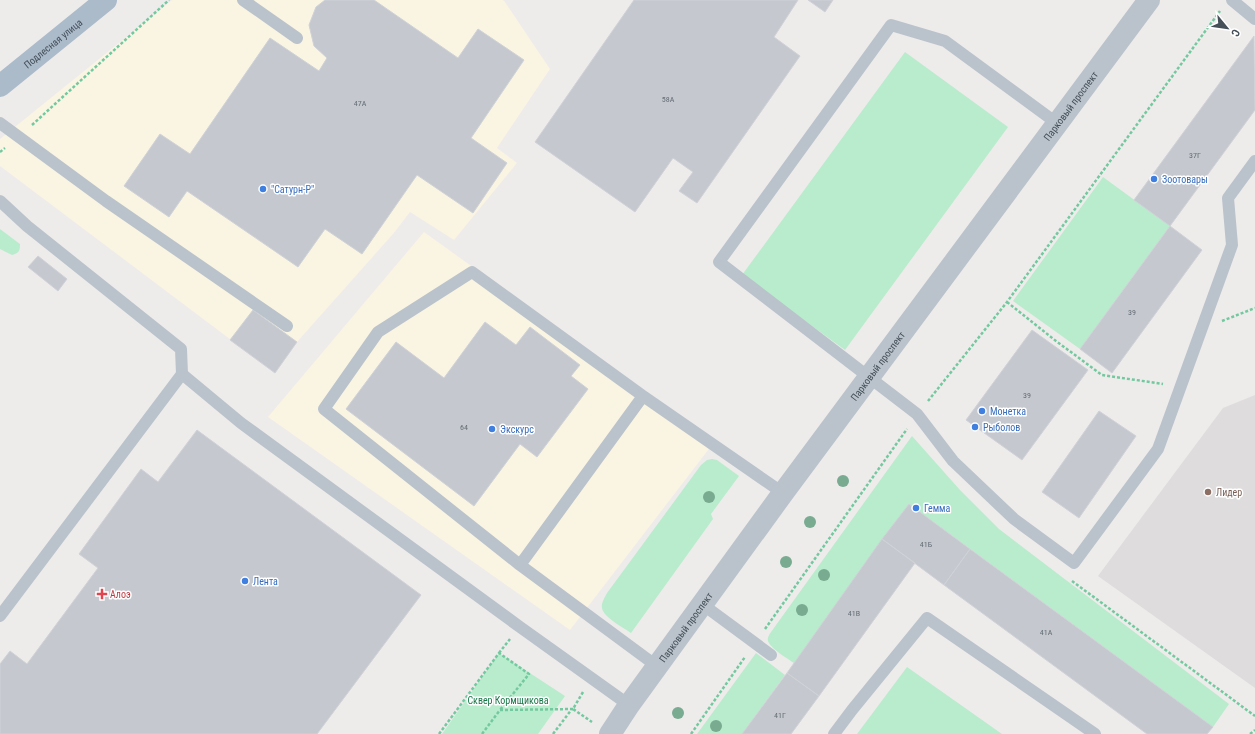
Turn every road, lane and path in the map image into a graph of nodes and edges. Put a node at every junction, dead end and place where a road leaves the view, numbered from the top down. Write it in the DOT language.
graph roads {
  1 [pos="106,0"];
  2 [pos="169,0"];
  3 [pos="243,0"];
  4 [pos="1149,0"];
  5 [pos="1227,3"];
  6 [pos="1255,19"];
  7 [pos="297,38"];
  8 [pos="0,86"];
  9 [pos="0,123"];
  10 [pos="1058,124"];
  11 [pos="19,137"];
  12 [pos="1255,161"];
  13 [pos="0,201"];
  14 [pos="1007,302"];
  15 [pos="1255,308"];
  16 [pos="288,326"];
  17 [pos="1200,330"];
  18 [pos="182,374"];
  19 [pos="870,377"];
  20 [pos="1180,386"];
  21 [pos="643,396"];
  22 [pos="917,414"];
  23 [pos="783,493"];
  24 [pos="1074,562"];
  25 [pos="520,565"];
  26 [pos="702,604"];
  27 [pos="0,616"];
  28 [pos="755,642"];
  29 [pos="771,654"];
  30 [pos="658,667"];
  31 [pos="591,678"];
  32 [pos="630,705"];
  33 [pos="573,709"];
  34 [pos="500,710"];
  35 [pos="1255,716"];
  36 [pos="603,730"];
  37 [pos="1255,730"];
  38 [pos="439,734"];
  39 [pos="482,734"];
  40 [pos="553,734"];
  41 [pos="691,734"];
  42 [pos="834,734"];
  43 [pos="1095,734"];
  44 [pos="1250,734"];
  1 -- 8 [label="main road, Подлесная улица"];
  2 -- 11 [label="path"];
  3 -- 7 [label="lane"];
  4 -- 10 [label="street, Парковый проспект"];
  5 -- 6 [label="lane"];
  5 -- 14 [label="path"];
  9 -- 11 [label="lane"];
  10 -- 19 [label="street, Парковый проспект"];
  10 -- 19 [label="lane"];
  11 -- 16 [label="lane"];
  12 -- 17 [label="lane"];
  13 -- 18 [label="lane"];
  14 -- 20 [label="path"];
  14 -- 22 [label="path"];
  15 -- 17 [label="path"];
  17 -- 20 [label="lane"];
  18 -- 27 [label="lane"];
  18 -- 31 [label="lane"];
  19 -- 22 [label="lane"];
  19 -- 23 [label="street, Парковый проспект"];
  20 -- 24 [label="lane"];
  21 -- 23 [label="lane"];
  21 -- 25 [label="lane"];
  21 -- 25 [label="lane"];
  22 -- 24 [label="lane"];
  22 -- 28 [label="path"];
  23 -- 26 [label="street, Парковый проспект"];
  24 -- 35 [label="path"];
  25 -- 30 [label="lane"];
  26 -- 28 [label="lane"];
  26 -- 30 [label="street, Парковый проспект"];
  28 -- 29 [label="lane"];
  28 -- 41 [label="path"];
  30 -- 32 [label="street, Парковый проспект"];
  31 -- 32 [label="lane"];
  31 -- 33 [label="path"];
  32 -- 36 [label="street, Парковый проспект"];
  33 -- 34 [label="path"];
  33 -- 36 [label="path"];
  33 -- 40 [label="path"];
  34 -- 38 [label="path"];
  34 -- 39 [label="path"];
  37 -- 44 [label="path"];
  42 -- 43 [label="lane"];
}
